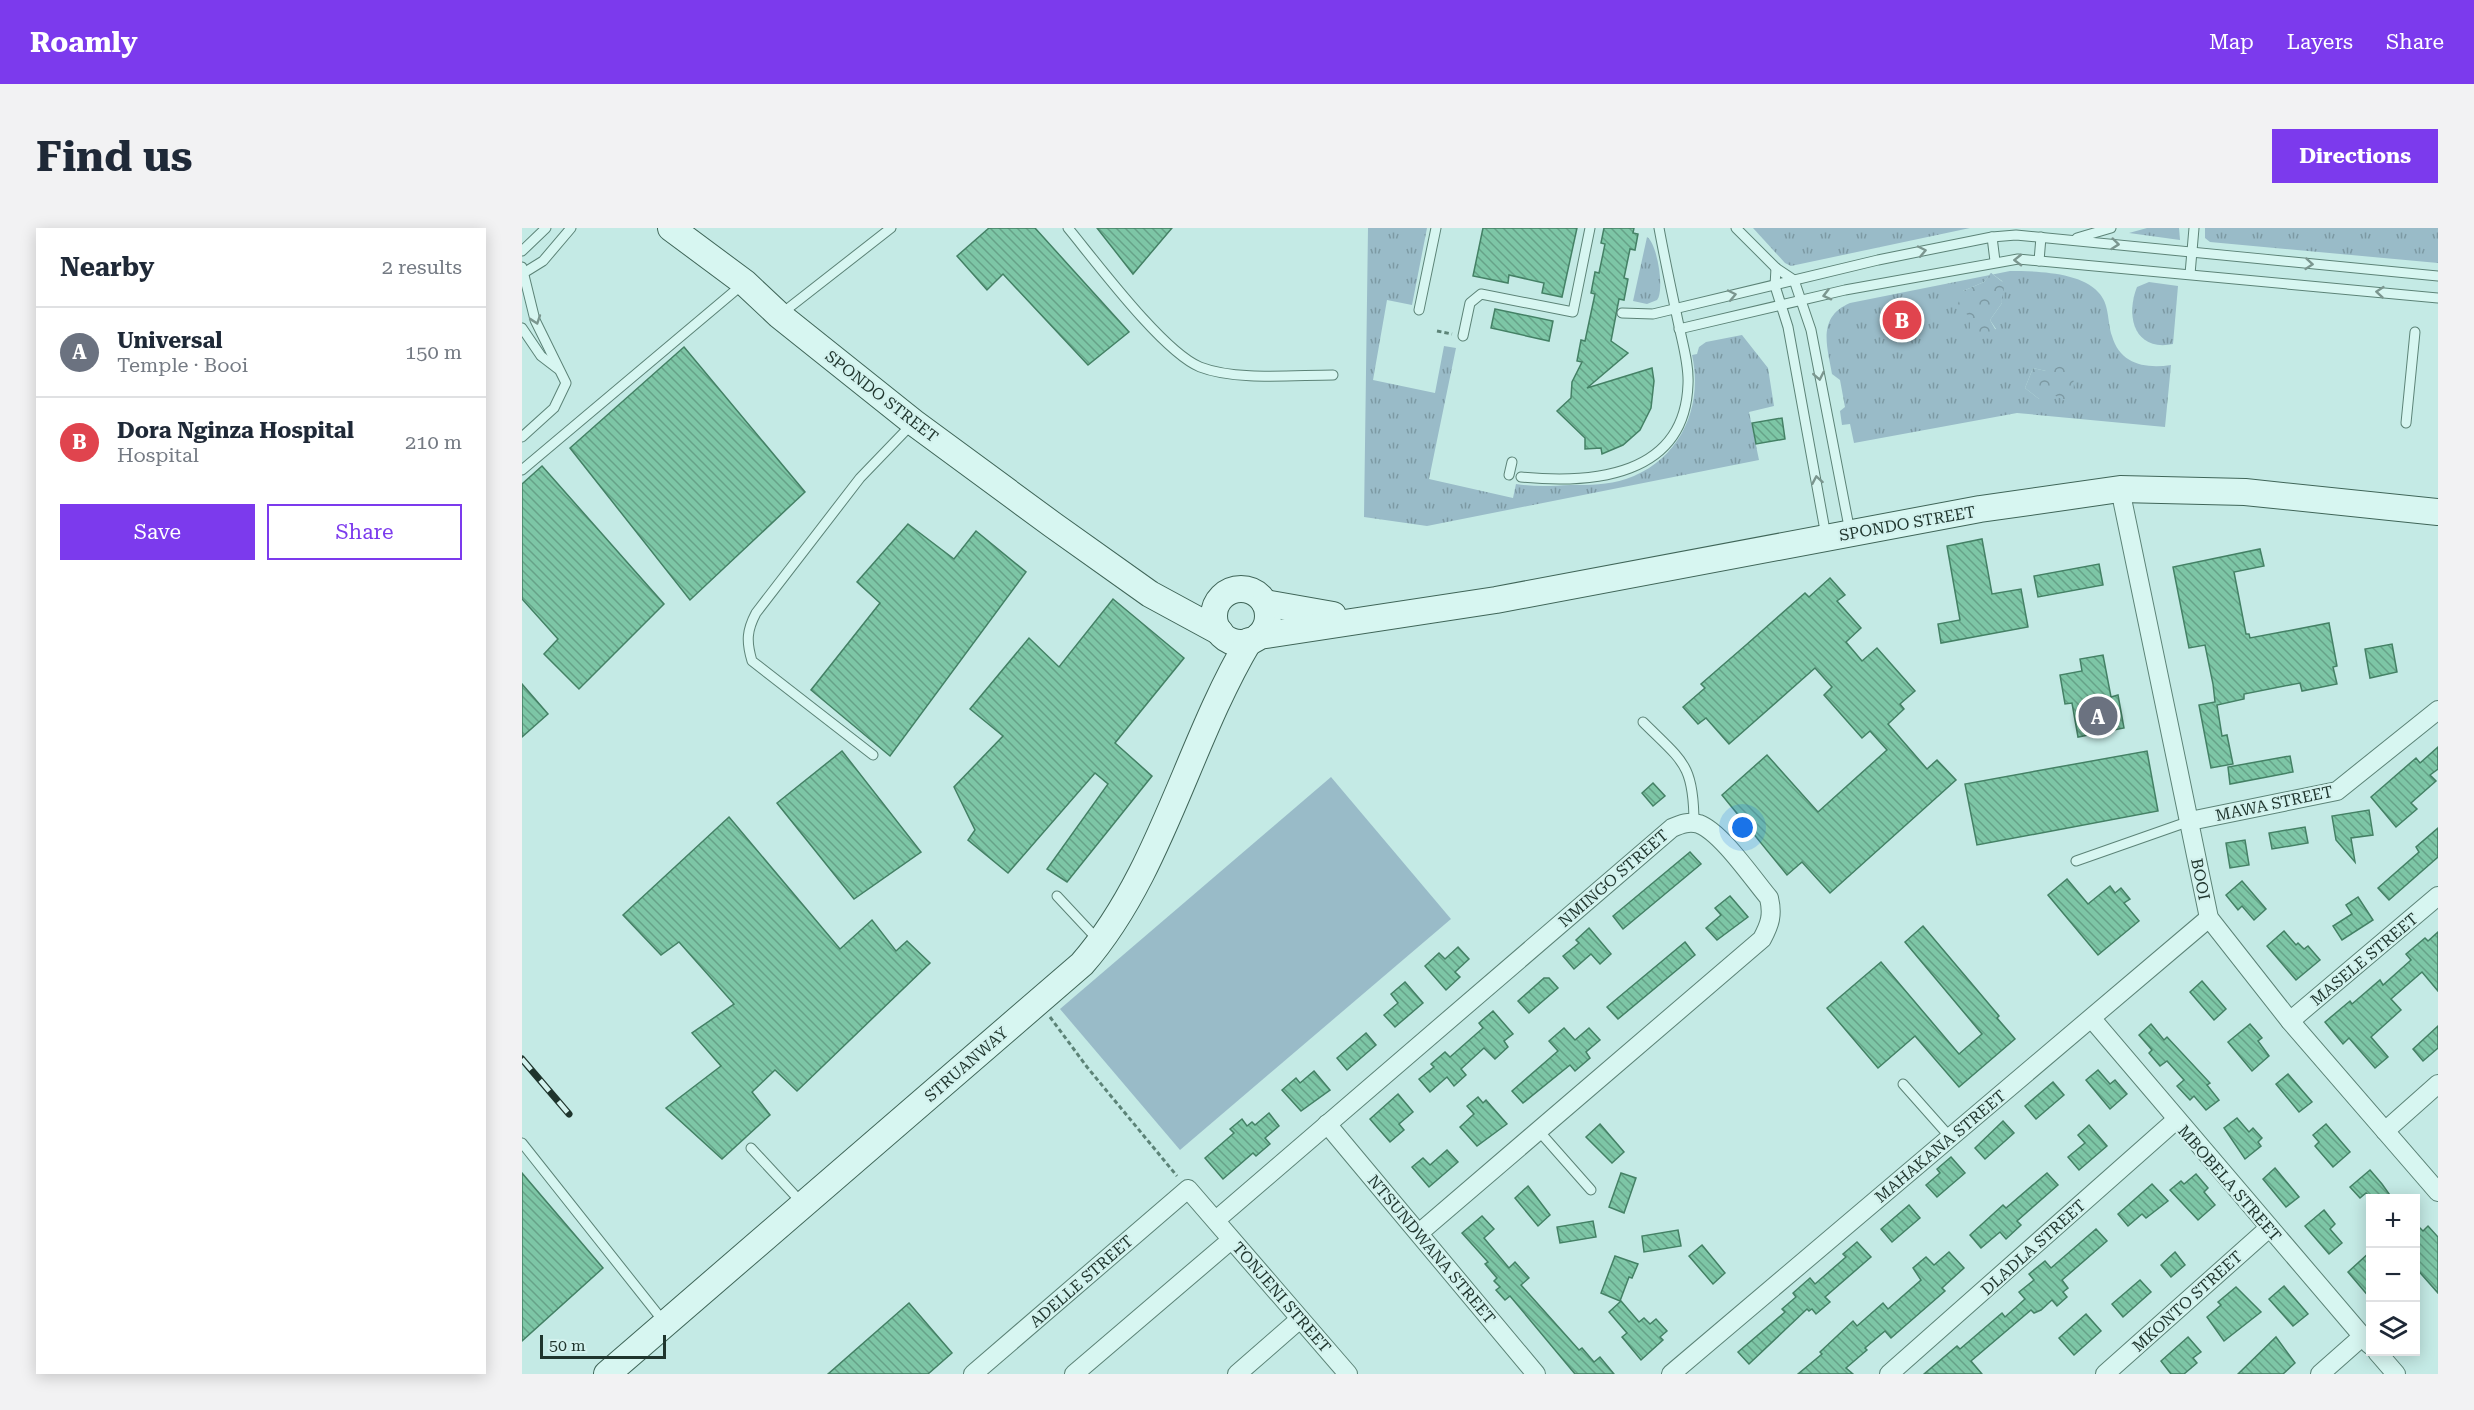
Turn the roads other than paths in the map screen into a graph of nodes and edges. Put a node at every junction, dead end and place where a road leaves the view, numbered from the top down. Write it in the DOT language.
graph roads {
  1 [pos="546,228"];
  2 [pos="571,228"];
  3 [pos="671,228"];
  4 [pos="891,228"];
  5 [pos="1068,228"];
  6 [pos="1436,228"];
  7 [pos="1590,228"];
  8 [pos="1659,228"];
  9 [pos="1736,228"];
  10 [pos="2111,228"];
  11 [pos="2194,228"];
  12 [pos="1992,237"];
  13 [pos="2041,237"];
  14 [pos="2072,240"];
  15 [pos="522,251"];
  16 [pos="2193,253"];
  17 [pos="1995,261"];
  18 [pos="2039,261"];
  19 [pos="1776,268"];
  20 [pos="523,272"];
  21 [pos="2190,274"];
  22 [pos="2438,276"];
  23 [pos="1794,280"];
  24 [pos="745,283"];
  25 [pos="1775,286"];
  26 [pos="2438,298"];
  27 [pos="1801,302"];
  28 [pos="1781,306"];
  29 [pos="1675,307"];
  30 [pos="1419,310"];
  31 [pos="1622,313"];
  32 [pos="779,315"];
  33 [pos="522,328"];
  34 [pos="1679,329"];
  35 [pos="2415,332"];
  36 [pos="1463,336"];
  37 [pos="560,370"];
  38 [pos="1333,375"];
  39 [pos="914,422"];
  40 [pos="2406,423"];
  41 [pos="522,438"];
  42 [pos="1512,462"];
  43 [pos="522,471"];
  44 [pos="1509,475"];
  45 [pos="1521,477"];
  46 [pos="2120,489"];
  47 [pos="2438,512"];
  48 [pos="1838,535"];
  49 [pos="1099,557"];
  50 [pos="1221,598"];
  51 [pos="1265,603"];
  52 [pos="1381,618"];
  53 [pos="1239,637"];
  54 [pos="2438,710"];
  55 [pos="1643,722"];
  56 [pos="873,755"];
  57 [pos="2190,821"];
  58 [pos="1695,824"];
  59 [pos="2076,861"];
  60 [pos="1058,896"];
  61 [pos="2438,896"];
  62 [pos="2209,918"];
  63 [pos="1100,943"];
  64 [pos="2091,1019"];
  65 [pos="2290,1021"];
  66 [pos="1903,1084"];
  67 [pos="2438,1084"];
  68 [pos="2176,1120"];
  69 [pos="1326,1124"];
  70 [pos="1538,1130"];
  71 [pos="2385,1131"];
  72 [pos="1950,1137"];
  73 [pos="522,1143"];
  74 [pos="751,1148"];
  75 [pos="1188,1189"];
  76 [pos="1591,1190"];
  77 [pos="2438,1192"];
  78 [pos="803,1204"];
  79 [pos="1216,1220"];
  80 [pos="2270,1228"];
  81 [pos="1419,1233"];
  82 [pos="1231,1240"];
  83 [pos="1300,1319"];
  84 [pos="665,1324"];
  85 [pos="2366,1339"];
  86 [pos="2366,1341"];
  87 [pos="2380,1356"];
  88 [pos="607,1374"];
  89 [pos="973,1374"];
  90 [pos="1074,1374"];
  91 [pos="1237,1374"];
  92 [pos="1348,1374"];
  93 [pos="1536,1374"];
  94 [pos="1671,1374"];
  95 [pos="1889,1374"];
  96 [pos="2105,1374"];
  97 [pos="2320,1374"];
  98 [pos="2396,1374"];
  1 -- 15 [label="lane"];
  2 -- 20 [label="lane"];
  3 -- 24 [label="main road, SPONDO STREET"];
  4 -- 32 [label="lane"];
  5 -- 38 [label="lane"];
  6 -- 30 [label="lane"];
  7 -- 36 [label="lane"];
  8 -- 29 [label="lane"];
  9 -- 19 [label="lane"];
  10 -- 14 [label="lane"];
  11 -- 16 [label="lane"];
  12 -- 13 [label="lane"];
  12 -- 17 [label="lane"];
  23 -- 12 [label="lane, one-way"];
  13 -- 14 [label="lane"];
  13 -- 18 [label="lane"];
  14 -- 16 [label="lane, one-way"];
  16 -- 21 [label="lane"];
  16 -- 22 [label="lane, one-way"];
  18 -- 17 [label="lane, one-way"];
  17 -- 27 [label="lane, one-way"];
  18 -- 21 [label="lane"];
  19 -- 23 [label="lane"];
  19 -- 25 [label="lane"];
  20 -- 37 [label="lane, one-way"];
  26 -- 21 [label="lane, one-way"];
  23 -- 25 [label="lane"];
  23 -- 27 [label="lane"];
  24 -- 32 [label="main road, SPONDO STREET"];
  24 -- 43 [label="lane"];
  25 -- 28 [label="lane"];
  29 -- 25 [label="lane, one-way"];
  27 -- 28 [label="lane"];
  27 -- 48 [label="lane, one-way"];
  28 -- 34 [label="lane"];
  48 -- 28 [label="lane, one-way"];
  29 -- 31 [label="lane"];
  29 -- 34 [label="lane"];
  32 -- 39 [label="main road, SPONDO STREET"];
  33 -- 37 [label="lane"];
  34 -- 45 [label="lane"];
  35 -- 40 [label="lane"];
  37 -- 41 [label="lane"];
  39 -- 49 [label="main road, SPONDO STREET"];
  39 -- 56 [label="lane"];
  42 -- 44 [label="lane"];
  46 -- 47 [label="main road, SPONDO STREET"];
  46 -- 48 [label="main road, SPONDO STREET"];
  46 -- 57 [label="street, BOOI"];
  48 -- 52 [label="main road, SPONDO STREET"];
  49 -- 50 [label="main road, SPONDO STREET"];
  49 -- 53 [label="main road, SPONDO STREET"];
  50 -- 51 [label="main road"];
  50 -- 53 [label="main road"];
  51 -- 52 [label="main road, SPONDO STREET"];
  51 -- 53 [label="main road"];
  52 -- 53 [label="main road, SPONDO STREET"];
  53 -- 63 [label="main road, STRUANWAY"];
  54 -- 57 [label="street, MAWA STREET"];
  55 -- 58 [label="lane"];
  57 -- 59 [label="lane"];
  57 -- 62 [label="street, BOOI"];
  58 -- 69 [label="street, NMINGO STREET"];
  58 -- 70 [label="street"];
  60 -- 63 [label="lane"];
  61 -- 65 [label="street, MASELE STREET"];
  62 -- 64 [label="street, MAHAKANA STREET"];
  62 -- 65 [label="street, BOOI"];
  63 -- 78 [label="main road, STRUANWAY"];
  64 -- 68 [label="street, MBOBELA STREET"];
  64 -- 72 [label="street, MAHAKANA STREET"];
  65 -- 71 [label="street, BOOI"];
  66 -- 72 [label="lane"];
  67 -- 71 [label="street"];
  68 -- 80 [label="street, MBOBELA STREET"];
  68 -- 95 [label="street, DLADLA STREET"];
  69 -- 79 [label="street, NMINGO STREET"];
  69 -- 81 [label="street, NTSUNDWANA STREET"];
  70 -- 76 [label="lane"];
  70 -- 81 [label="street"];
  71 -- 77 [label="street, BOOI"];
  72 -- 94 [label="street, MAHAKANA STREET"];
  73 -- 84 [label="lane"];
  74 -- 78 [label="lane"];
  75 -- 79 [label="street, TONJENI STREET"];
  75 -- 89 [label="street, ADELLE STREET"];
  78 -- 84 [label="main road, STRUANWAY"];
  79 -- 82 [label="street, TONJENI STREET"];
  80 -- 85 [label="street, MBOBELA STREET"];
  80 -- 96 [label="street, MKONTO STREET"];
  81 -- 93 [label="street, NTSUNDWANA STREET"];
  82 -- 83 [label="street, TONJENI STREET"];
  82 -- 90 [label="street"];
  83 -- 91 [label="street"];
  83 -- 92 [label="street, TONJENI STREET"];
  84 -- 88 [label="main road, STRUANWAY"];
  86 -- 97 [label="street"];
  87 -- 98 [label="street"];
}
